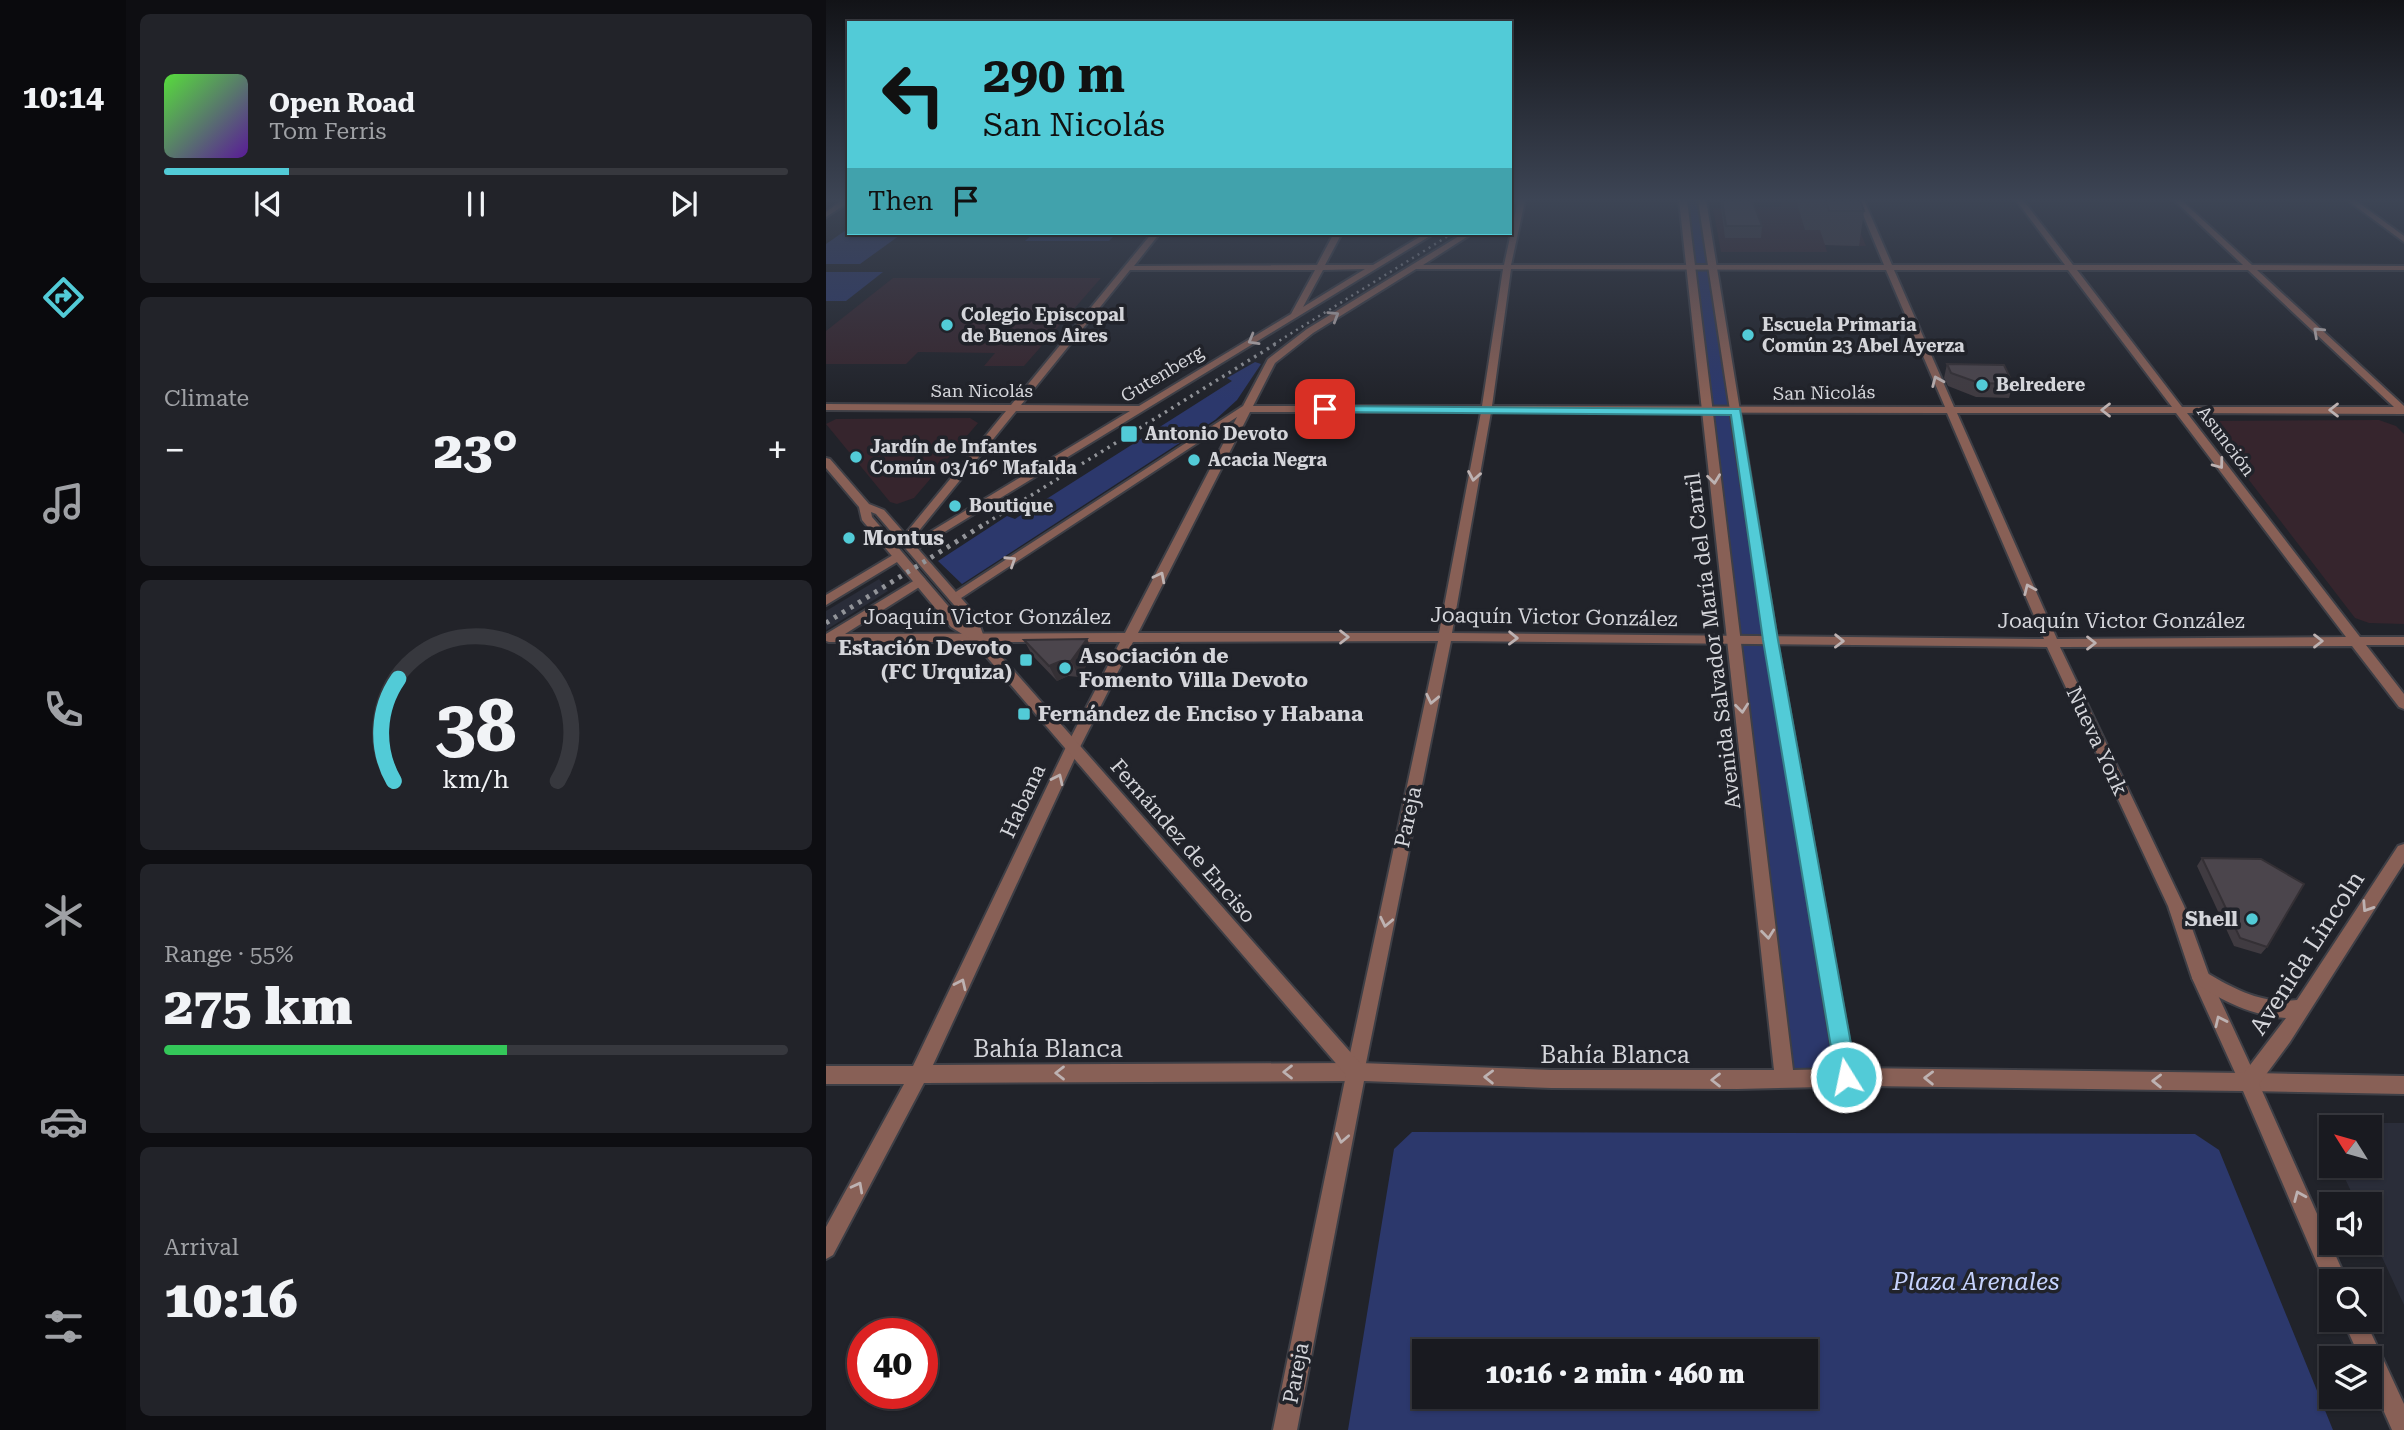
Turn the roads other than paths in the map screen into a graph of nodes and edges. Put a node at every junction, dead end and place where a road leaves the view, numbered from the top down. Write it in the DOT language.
graph roads {
  1 [pos="1322,267"];
  2 [pos="1375,267"];
  3 [pos="1412,267"];
  4 [pos="1507,267"];
  5 [pos="2071,267"];
  6 [pos="1127,268"];
  7 [pos="1692,268"];
  8 [pos="1713,268"];
  9 [pos="1887,268"];
  10 [pos="2248,268"];
  11 [pos="2404,268"];
  12 [pos="1292,318"];
  13 [pos="826,407"];
  14 [pos="1010,408"];
  15 [pos="1139,408"];
  16 [pos="1486,408"];
  17 [pos="1245,409"];
  18 [pos="1949,409"];
  19 [pos="2178,410"];
  20 [pos="2403,410"];
  21 [pos="1706,411"];
  22 [pos="1736,411"];
  23 [pos="826,461"];
  24 [pos="865,506"];
  25 [pos="908,545"];
  26 [pos="898,556"];
  27 [pos="920,581"];
  28 [pos="954,597"];
  29 [pos="826,601"];
  30 [pos="1445,637"];
  31 [pos="978,638"];
  32 [pos="1129,638"];
  33 [pos="828,639"];
  34 [pos="1735,640"];
  35 [pos="1770,640"];
  36 [pos="2355,641"];
  37 [pos="2404,641"];
  38 [pos="2053,643"];
  39 [pos="2404,704"];
  40 [pos="1073,747"];
  41 [pos="2404,850"];
  42 [pos="2201,978"];
  43 [pos="2302,1008"];
  44 [pos="1356,1072"];
  45 [pos="826,1074"];
  46 [pos="919,1074"];
  47 [pos="1784,1077"];
  48 [pos="1846,1077"];
  49 [pos="2249,1082"];
  50 [pos="2404,1085"];
  51 [pos="826,1248"];
  52 [pos="2331,1269"];
  53 [pos="2359,1332"];
  54 [pos="1285,1430"];
  55 [pos="2404,1430"];
  1 -- 2 [label="street"];
  1 -- 6 [label="street"];
  1 -- 12 [label="street"];
  2 -- 12 [label="street, Gutenberg"];
  3 -- 4 [label="street"];
  17 -- 3 [label="street, Habana, one-way"];
  4 -- 7 [label="street"];
  4 -- 16 [label="street, Pareja"];
  5 -- 9 [label="street"];
  5 -- 10 [label="street"];
  5 -- 19 [label="street, Asunción"];
  6 -- 14 [label="street"];
  7 -- 8 [label="street"];
  7 -- 21 [label="street, Avenida Salvador María del Carril"];
  8 -- 9 [label="street"];
  8 -- 22 [label="street"];
  18 -- 9 [label="street, Nueva York, one-way"];
  10 -- 11 [label="street"];
  20 -- 10 [label="street, one-way"];
  12 -- 15 [label="street, Gutenberg, one-way"];
  13 -- 14 [label="street, San Nicolás"];
  14 -- 15 [label="street, San Nicolás"];
  14 -- 25 [label="street"];
  15 -- 25 [label="street, Gutenberg"];
  16 -- 17 [label="street, San Nicolás"];
  16 -- 21 [label="street, San Nicolás"];
  16 -- 30 [label="street, Pareja, one-way"];
  28 -- 17 [label="street, one-way"];
  32 -- 17 [label="street, Habana, one-way"];
  19 -- 18 [label="street, San Nicolás, one-way"];
  18 -- 22 [label="street, San Nicolás"];
  38 -- 18 [label="street, Nueva York, one-way"];
  20 -- 19 [label="street, San Nicolás, one-way"];
  19 -- 36 [label="street, Asunción, one-way"];
  21 -- 22 [label="street, San Nicolás"];
  21 -- 34 [label="street, Avenida Salvador María del Carril, one-way"];
  22 -- 35 [label="street"];
  23 -- 24 [label="street, Fernández de Enciso"];
  24 -- 25 [label="street, Fernández de Enciso"];
  24 -- 26 [label="street, Fernández de Enciso"];
  25 -- 28 [label="street, Fernández de Enciso"];
  26 -- 27 [label="street, Fernández de Enciso"];
  26 -- 29 [label="street"];
  27 -- 31 [label="street, Fernández de Enciso"];
  27 -- 33 [label="street"];
  28 -- 31 [label="street, Fernández de Enciso"];
  32 -- 30 [label="street, Joaquín Victor González, one-way"];
  30 -- 34 [label="street, Joaquín Victor González, one-way"];
  30 -- 44 [label="street, Pareja, one-way"];
  31 -- 32 [label="street, Joaquín Victor González"];
  31 -- 33 [label="street, Joaquín Victor González"];
  31 -- 40 [label="street, Fernández de Enciso"];
  32 -- 40 [label="street, Habana"];
  34 -- 35 [label="street, Joaquín Victor González"];
  34 -- 47 [label="street, Avenida Salvador María del Carril, one-way"];
  35 -- 38 [label="street, Joaquín Victor González, one-way"];
  35 -- 48 [label="street"];
  36 -- 37 [label="street, Joaquín Victor González"];
  38 -- 36 [label="street, Joaquín Victor González, one-way"];
  36 -- 39 [label="street, Asunción"];
  38 -- 42 [label="street, Nueva York"];
  40 -- 44 [label="street, Fernández de Enciso"];
  46 -- 40 [label="street, Habana, one-way"];
  41 -- 43 [label="street, Avenida Lincoln, one-way"];
  42 -- 43 [label="street"];
  49 -- 42 [label="street, Nueva York, one-way"];
  43 -- 49 [label="street, Avenida Lincoln"];
  44 -- 46 [label="street, Bahía Blanca, one-way"];
  47 -- 44 [label="street, Bahía Blanca, one-way"];
  44 -- 54 [label="street, Pareja, one-way"];
  45 -- 46 [label="street, Bahía Blanca"];
  51 -- 46 [label="street, Habana, one-way"];
  47 -- 48 [label="street, Bahía Blanca"];
  49 -- 48 [label="street, Bahía Blanca, one-way"];
  49 -- 50 [label="street, Bahía Blanca"];
  52 -- 49 [label="street, Nueva York, one-way"];
  53 -- 55 [label="street"];
}
